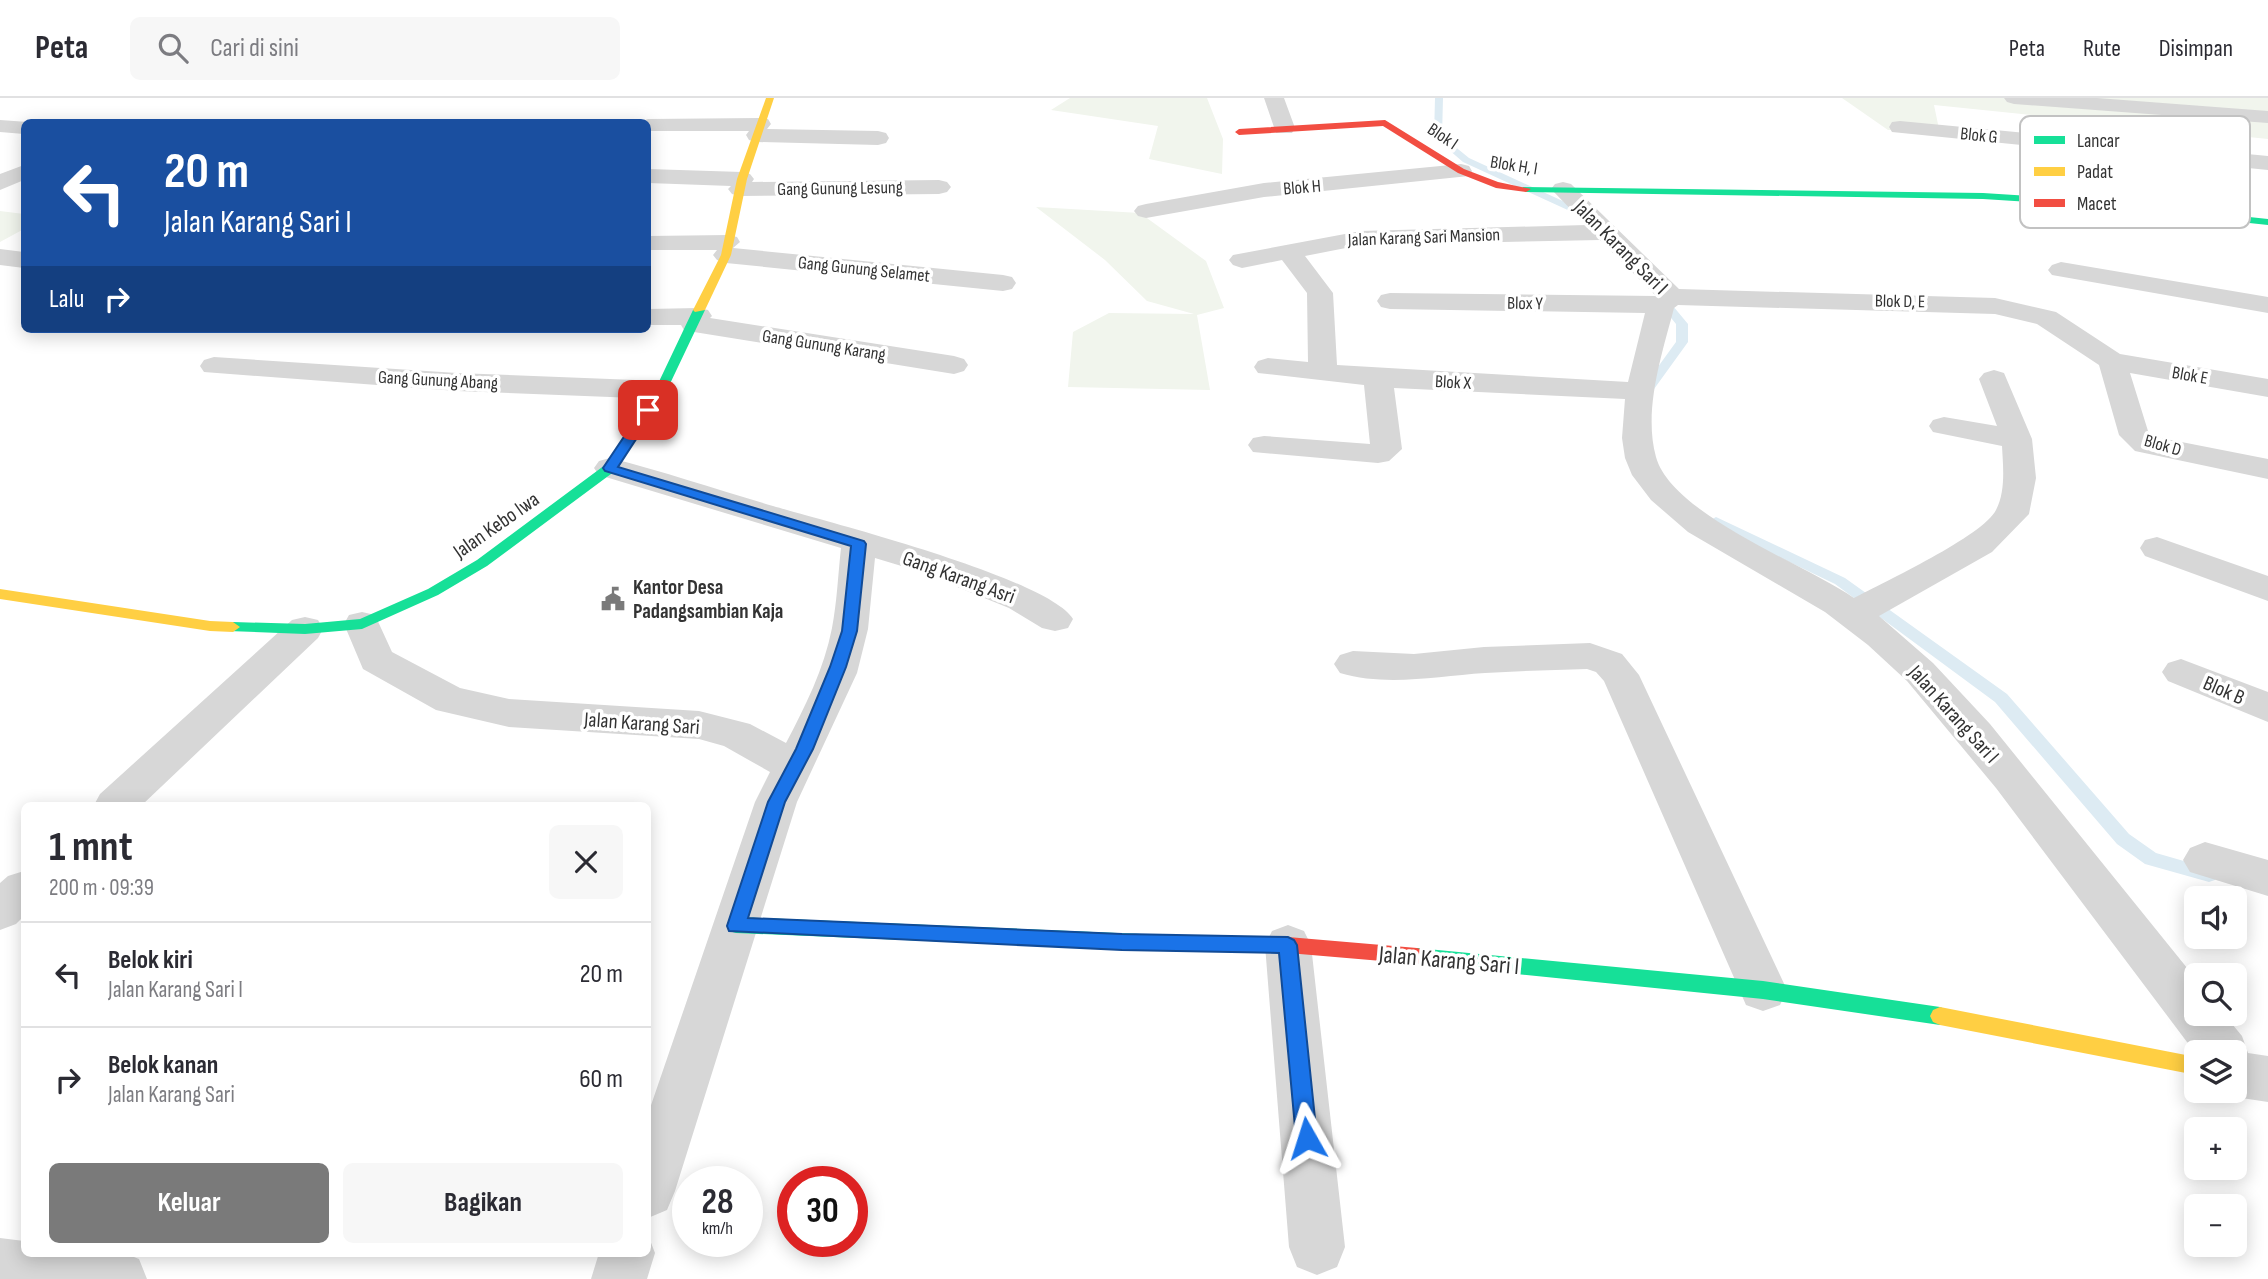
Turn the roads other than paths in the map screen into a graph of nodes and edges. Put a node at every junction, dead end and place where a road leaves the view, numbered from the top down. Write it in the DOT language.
graph roads {
  1 [pos="770,98"];
  2 [pos="1274,98"];
  3 [pos="2014,98"];
  4 [pos="2268,117"];
  5 [pos="651,125"];
  6 [pos="0,126"];
  7 [pos="1900,127"];
  8 [pos="21,128"];
  9 [pos="1284,128"];
  10 [pos="759,130"];
  11 [pos="1238,132"];
  12 [pos="878,138"];
  13 [pos="2020,139"];
  14 [pos="2250,161"];
  15 [pos="2268,163"];
  16 [pos="1461,171"];
  17 [pos="21,173"];
  18 [pos="651,176"];
  19 [pos="0,183"];
  20 [pos="741,184"];
  21 [pos="939,187"];
  22 [pos="1563,190"];
  23 [pos="2020,198"];
  24 [pos="1146,211"];
  25 [pos="2250,220"];
  26 [pos="2268,222"];
  27 [pos="1609,232"];
  28 [pos="651,243"];
  29 [pos="727,249"];
  30 [pos="1287,250"];
  31 [pos="0,257"];
  32 [pos="21,260"];
  33 [pos="1242,260"];
  34 [pos="2061,270"];
  35 [pos="1003,284"];
  36 [pos="1390,300"];
  37 [pos="1667,301"];
  38 [pos="2268,305"];
  39 [pos="651,317"];
  40 [pos="696,320"];
  41 [pos="2112,362"];
  42 [pos="954,365"];
  43 [pos="214,366"];
  44 [pos="1268,368"];
  45 [pos="1323,374"];
  46 [pos="1378,378"];
  47 [pos="1994,380"];
  48 [pos="2268,388"];
  49 [pos="661,390"];
  50 [pos="1639,391"];
  51 [pos="1944,426"];
  52 [pos="2017,439"];
  53 [pos="1264,445"];
  54 [pos="610,468"];
  55 [pos="2268,469"];
  56 [pos="859,544"];
  57 [pos="2157,548"];
  58 [pos="2268,589"];
  59 [pos="0,594"];
  60 [pos="1854,614"];
  61 [pos="1055,619"];
  62 [pos="362,624"];
  63 [pos="305,629"];
  64 [pos="1353,664"];
  65 [pos="2181,672"];
  66 [pos="2268,708"];
  67 [pos="793,766"];
  68 [pos="118,802"];
  69 [pos="2206,860"];
  70 [pos="2268,878"];
  71 [pos="21,892"];
  72 [pos="0,911"];
  73 [pos="736,926"];
  74 [pos="1288,945"];
  75 [pos="1763,990"];
  76 [pos="2211,1040"];
  77 [pos="2184,1060"];
  78 [pos="651,1182"];
  79 [pos="1317,1247"];
  80 [pos="626,1257"];
  81 [pos="0,1266"];
  82 [pos="119,1279"];
  83 [pos="619,1279"];
  1 -- 10 [label="street, Jalan Kebo Iwa"];
  2 -- 9 [label="street"];
  3 -- 4 [label="street"];
  5 -- 10 [label="street"];
  6 -- 8 [label="street"];
  7 -- 13 [label="street, Blok G"];
  9 -- 11 [label="street, Blok I"];
  9 -- 16 [label="street, Blok I"];
  10 -- 12 [label="street"];
  10 -- 20 [label="street, Jalan Kebo Iwa"];
  14 -- 15 [label="street, Blok G"];
  16 -- 22 [label="street, Blok H, I"];
  16 -- 24 [label="street, Blok H"];
  17 -- 19 [label="street"];
  18 -- 20 [label="street, Gang Gunung Lesung"];
  20 -- 21 [label="street, Gang Gunung Lesung"];
  20 -- 29 [label="street, Jalan Kebo Iwa"];
  22 -- 23 [label="street, Jalan Karang Sari I"];
  22 -- 27 [label="street, Jalan Karang Sari I"];
  25 -- 26 [label="street, Jalan Karang Sari I"];
  27 -- 30 [label="street, Jalan Karang Sari Mansion"];
  27 -- 37 [label="street, Jalan Karang Sari I"];
  28 -- 29 [label="street, Gang Gunung Selamet"];
  29 -- 35 [label="street, Gang Gunung Selamet"];
  29 -- 40 [label="street, Jalan Kebo Iwa"];
  30 -- 33 [label="street, Jalan Karang Sari Mansion"];
  30 -- 45 [label="street"];
  31 -- 32 [label="street"];
  34 -- 38 [label="street"];
  36 -- 37 [label="street, Blox Y"];
  37 -- 41 [label="street, Blok D, E"];
  37 -- 50 [label="street, Jalan Karang Sari I"];
  39 -- 40 [label="street, Gang Gunung Karang"];
  40 -- 42 [label="street, Gang Gunung Karang"];
  40 -- 49 [label="street, Jalan Kebo Iwa"];
  41 -- 48 [label="street, Blok E"];
  41 -- 55 [label="street, Blok D"];
  43 -- 49 [label="street, Gang Gunung Abang"];
  44 -- 45 [label="street, Blok X"];
  45 -- 46 [label="street, Blok X"];
  46 -- 50 [label="street, Blok X"];
  46 -- 53 [label="street"];
  47 -- 52 [label="street"];
  49 -- 54 [label="street, Jalan Kebo Iwa"];
  50 -- 60 [label="street, Jalan Karang Sari I"];
  51 -- 52 [label="street"];
  52 -- 60 [label="street"];
  54 -- 56 [label="street, Gang Karang Asri"];
  54 -- 62 [label="street, Jalan Kebo Iwa"];
  56 -- 61 [label="street, Gang Karang Asri"];
  56 -- 67 [label="street"];
  57 -- 58 [label="street"];
  59 -- 63 [label="street, Jalan Kebo Iwa"];
  60 -- 76 [label="street, Jalan Karang Sari I"];
  62 -- 63 [label="street, Jalan Kebo Iwa"];
  62 -- 67 [label="street, Jalan Karang Sari"];
  63 -- 68 [label="street"];
  64 -- 75 [label="street"];
  65 -- 66 [label="street, Blok B"];
  67 -- 73 [label="street"];
  69 -- 70 [label="street"];
  71 -- 72 [label="street"];
  73 -- 74 [label="street, Jalan Karang Sari I"];
  73 -- 78 [label="street"];
  74 -- 75 [label="street, Jalan Karang Sari I"];
  74 -- 79 [label="street"];
  75 -- 77 [label="street, Jalan Karang Sari I"];
  80 -- 83 [label="street"];
  81 -- 82 [label="street"];
}
